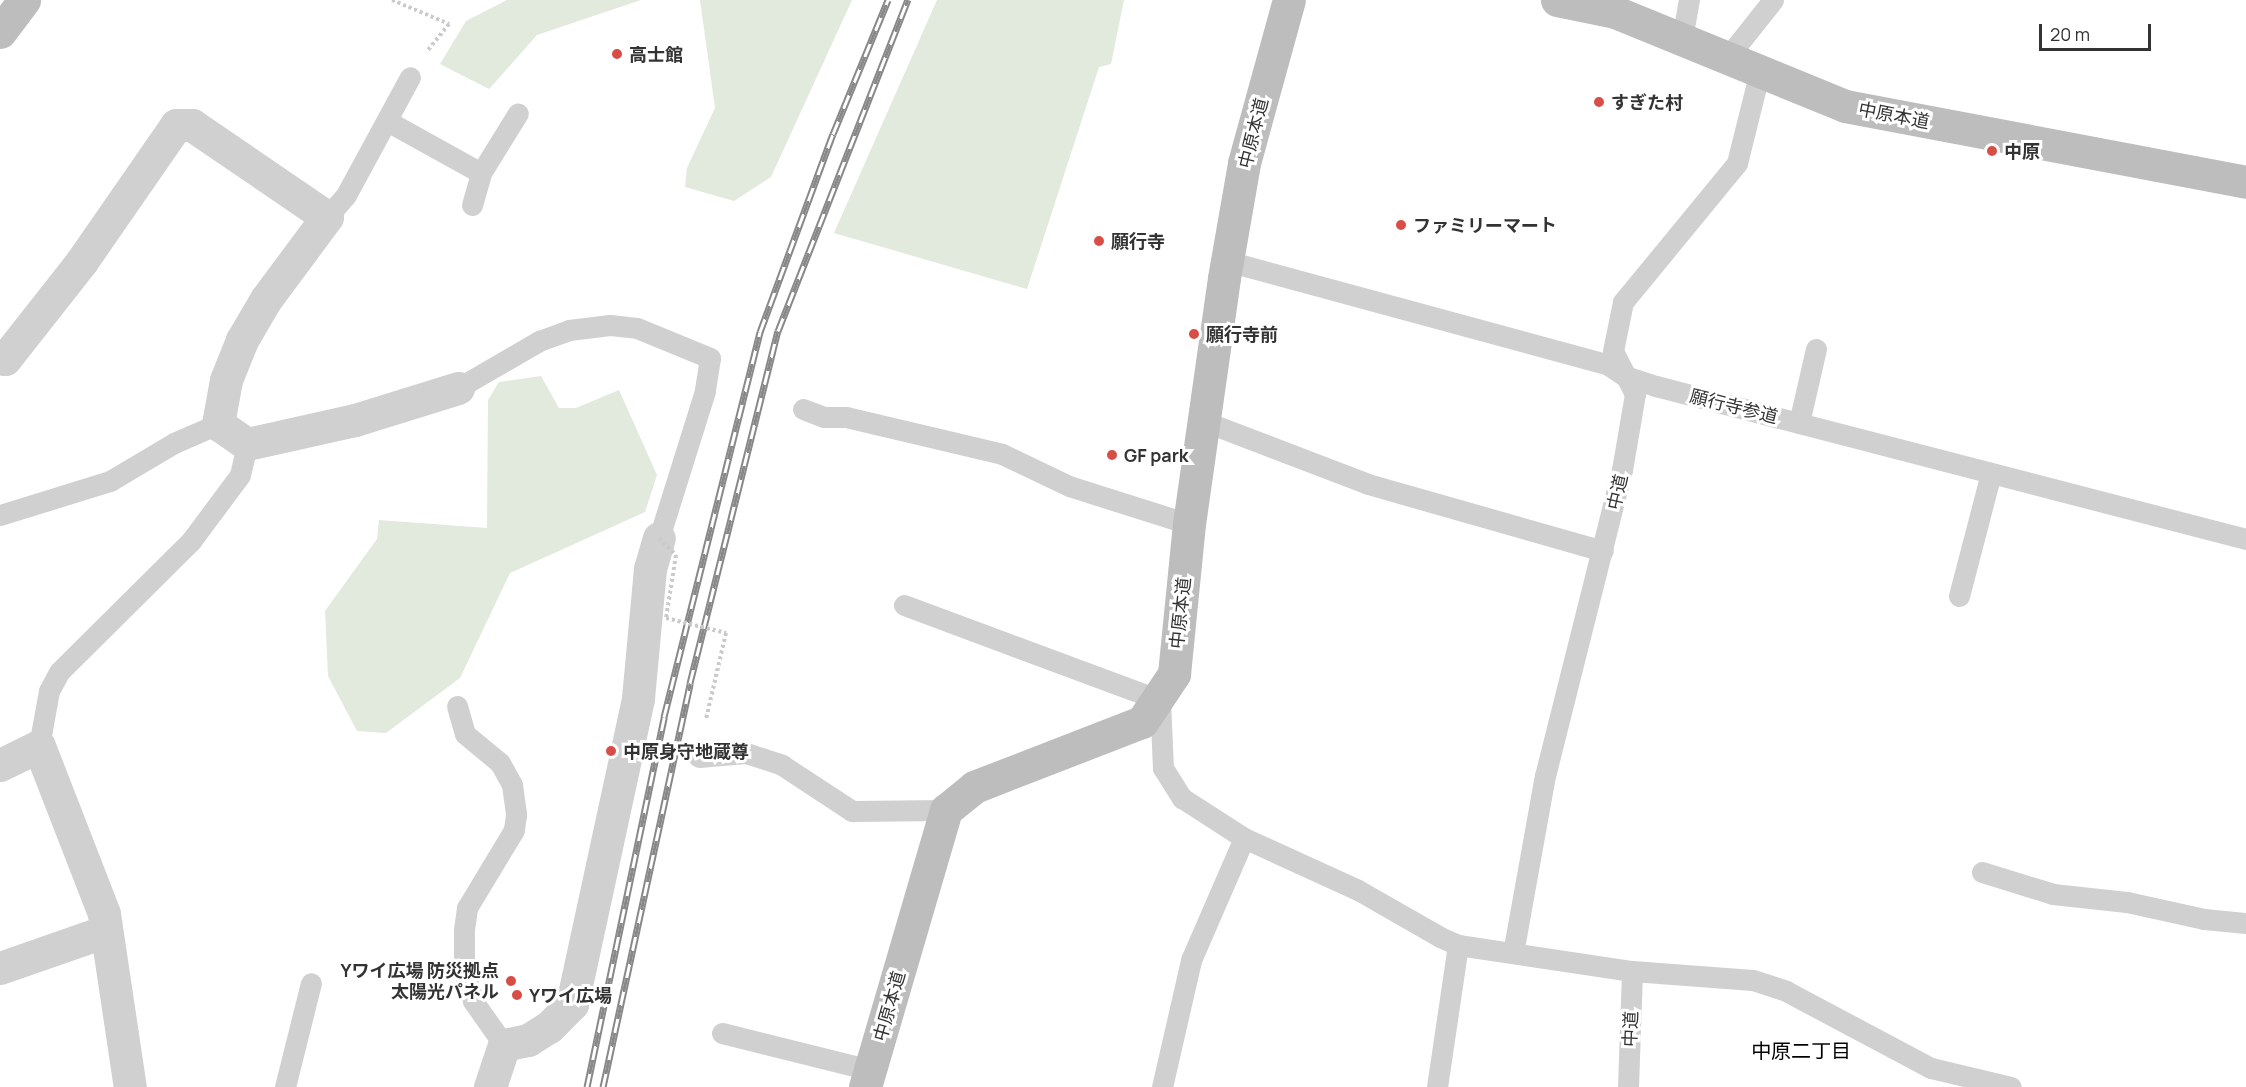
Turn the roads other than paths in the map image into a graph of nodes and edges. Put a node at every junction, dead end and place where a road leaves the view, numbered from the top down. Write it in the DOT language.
graph roads {
  1 [pos="24,0"];
  2 [pos="1289,0"];
  3 [pos="1689,0"];
  4 [pos="1773,0"];
  5 [pos="1564,1"];
  6 [pos="0,32"];
  7 [pos="1682,39"];
  8 [pos="1728,58"];
  9 [pos="1760,71"];
  10 [pos="410,77"];
  11 [pos="518,113"];
  12 [pos="389,123"];
  13 [pos="481,173"];
  14 [pos="2246,182"];
  15 [pos="472,206"];
  16 [pos="327,217"];
  17 [pos="1227,261"];
  18 [pos="1816,349"];
  19 [pos="0,358"];
  20 [pos="1625,376"];
  21 [pos="458,388"];
  22 [pos="803,409"];
  23 [pos="1206,422"];
  24 [pos="1799,423"];
  25 [pos="218,424"];
  26 [pos="248,444"];
  27 [pos="1991,473"];
  28 [pos="0,515"];
  29 [pos="1189,524"];
  30 [pos="659,538"];
  31 [pos="2246,539"];
  32 [pos="1603,551"];
  33 [pos="1959,596"];
  34 [pos="904,605"];
  35 [pos="1160,700"];
  36 [pos="457,706"];
  37 [pos="39,746"];
  38 [pos="699,757"];
  39 [pos="0,765"];
  40 [pos="946,810"];
  41 [pos="1244,838"];
  42 [pos="1982,872"];
  43 [pos="2246,923"];
  44 [pos="106,931"];
  45 [pos="1458,945"];
  46 [pos="1513,953"];
  47 [pos="0,968"];
  48 [pos="1632,971"];
  49 [pos="311,983"];
  50 [pos="722,1033"];
  51 [pos="504,1045"];
  52 [pos="868,1078"];
  53 [pos="130,1087"];
  54 [pos="285,1087"];
  55 [pos="490,1087"];
  56 [pos="1162,1087"];
  57 [pos="1437,1087"];
  58 [pos="1628,1087"];
  59 [pos="2011,1087"];
  1 -- 6 [label="street"];
  2 -- 17 [label="street, 中原本道"];
  3 -- 7 [label="lane"];
  4 -- 8 [label="lane"];
  5 -- 7 [label="street, 中原本道"];
  7 -- 8 [label="street, 中原本道"];
  8 -- 9 [label="street, 中原本道"];
  9 -- 14 [label="street, 中原本道"];
  9 -- 20 [label="lane, 中道"];
  10 -- 12 [label="lane"];
  11 -- 13 [label="lane"];
  12 -- 13 [label="lane"];
  12 -- 16 [label="lane"];
  13 -- 15 [label="lane"];
  16 -- 19 [label="street"];
  16 -- 25 [label="street"];
  17 -- 20 [label="lane, 願行寺参道"];
  17 -- 23 [label="street, 中原本道"];
  18 -- 24 [label="lane"];
  20 -- 24 [label="lane, 願行寺参道"];
  20 -- 32 [label="lane, 中道"];
  21 -- 26 [label="street"];
  21 -- 30 [label="lane"];
  22 -- 29 [label="lane"];
  23 -- 29 [label="street, 中原本道"];
  23 -- 32 [label="lane"];
  24 -- 27 [label="lane, 願行寺参道"];
  25 -- 26 [label="street"];
  25 -- 28 [label="lane"];
  26 -- 37 [label="lane"];
  27 -- 31 [label="lane, 願行寺参道"];
  27 -- 33 [label="lane"];
  29 -- 35 [label="street, 中原本道"];
  30 -- 51 [label="street"];
  32 -- 46 [label="lane, 中道"];
  34 -- 35 [label="lane"];
  35 -- 40 [label="street, 中原本道"];
  35 -- 41 [label="lane"];
  36 -- 51 [label="lane"];
  37 -- 39 [label="street"];
  37 -- 44 [label="street"];
  38 -- 40 [label="lane"];
  40 -- 52 [label="street, 中原本道"];
  41 -- 45 [label="lane"];
  41 -- 56 [label="lane"];
  42 -- 43 [label="lane"];
  44 -- 47 [label="street"];
  44 -- 53 [label="street"];
  45 -- 46 [label="lane"];
  45 -- 57 [label="lane"];
  46 -- 48 [label="lane"];
  48 -- 58 [label="lane, 中道"];
  48 -- 59 [label="lane"];
  49 -- 54 [label="lane"];
  50 -- 52 [label="lane"];
  51 -- 55 [label="street"];
}
